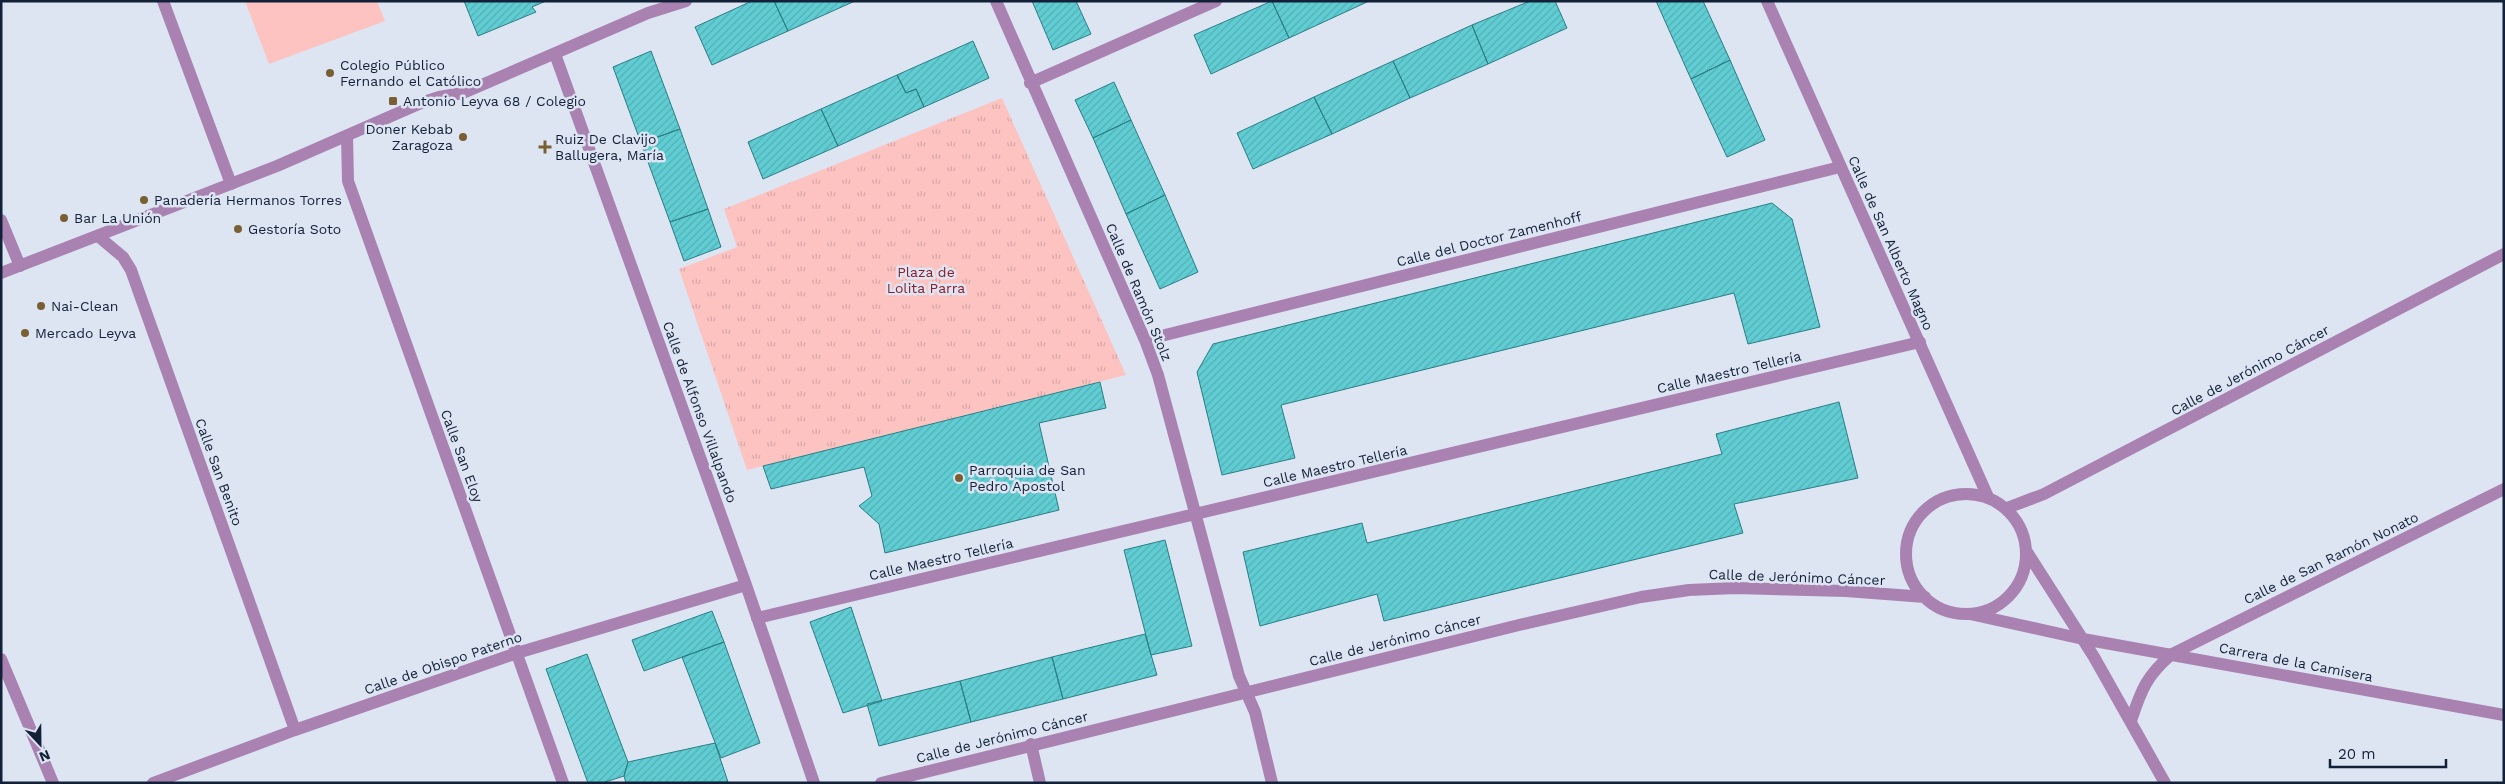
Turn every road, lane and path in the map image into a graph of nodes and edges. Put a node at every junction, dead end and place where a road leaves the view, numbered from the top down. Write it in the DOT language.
graph roads {
  1 [pos="163,1"];
  2 [pos="686,1"];
  3 [pos="996,1"];
  4 [pos="1216,1"];
  5 [pos="1767,1"];
  6 [pos="555,54"];
  7 [pos="1030,82"];
  8 [pos="347,136"];
  9 [pos="1840,167"];
  10 [pos="231,184"];
  11 [pos="1,220"];
  12 [pos="98,236"];
  13 [pos="2504,254"];
  14 [pos="20,266"];
  15 [pos="1,273"];
  16 [pos="1145,340"];
  17 [pos="1920,342"];
  18 [pos="2504,489"];
  19 [pos="1988,497"];
  20 [pos="2007,508"];
  21 [pos="1195,514"];
  22 [pos="2027,552"];
  23 [pos="746,585"];
  24 [pos="1925,597"];
  25 [pos="1970,614"];
  26 [pos="757,618"];
  27 [pos="2083,639"];
  28 [pos="517,653"];
  29 [pos="2172,654"];
  30 [pos="1,659"];
  31 [pos="1247,692"];
  32 [pos="2504,715"];
  33 [pos="2131,721"];
  34 [pos="295,730"];
  35 [pos="1031,744"];
  36 [pos="53,783"];
  37 [pos="153,783"];
  38 [pos="563,783"];
  39 [pos="814,783"];
  40 [pos="881,783"];
  41 [pos="1040,783"];
  42 [pos="1272,783"];
  43 [pos="2165,783"];
  1 -- 10 [label="street"];
  2 -- 6 [label="street"];
  3 -- 7 [label="street, Calle de Ramón Stolz"];
  4 -- 7 [label="street"];
  5 -- 9 [label="street, Calle de San Alberto Magno"];
  6 -- 8 [label="street"];
  6 -- 23 [label="street, Calle de Alfonso Villalpando"];
  7 -- 16 [label="street, Calle de Ramón Stolz"];
  8 -- 10 [label="street"];
  8 -- 28 [label="street, Calle San Eloy"];
  9 -- 16 [label="street, Calle del Doctor Zamenhoff"];
  9 -- 17 [label="street, Calle de San Alberto Magno"];
  10 -- 12 [label="street"];
  11 -- 14 [label="street"];
  12 -- 14 [label="street"];
  12 -- 34 [label="street, Calle San Benito"];
  13 -- 20 [label="street, Calle de Jerónimo Cáncer"];
  14 -- 15 [label="street"];
  16 -- 21 [label="street, Calle de Ramón Stolz"];
  17 -- 19 [label="street, Calle de San Alberto Magno"];
  17 -- 21 [label="street, Calle Maestro Tellería"];
  18 -- 29 [label="street, Calle de San Ramón Nonato"];
  19 -- 20 [label="street"];
  19 -- 24 [label="street"];
  20 -- 22 [label="street"];
  21 -- 26 [label="street, Calle Maestro Tellería"];
  21 -- 31 [label="street, Calle de Ramón Stolz"];
  22 -- 25 [label="street"];
  22 -- 27 [label="street"];
  23 -- 26 [label="street, Calle de Alfonso Villalpando"];
  23 -- 28 [label="street, Calle de Obispo Paterno"];
  24 -- 25 [label="street"];
  24 -- 31 [label="street, Calle de Jerónimo Cáncer"];
  25 -- 27 [label="street, Carrera de la Camisera"];
  26 -- 39 [label="street, Calle de Alfonso Villalpando"];
  27 -- 29 [label="street, Carrera de la Camisera"];
  27 -- 33 [label="street"];
  28 -- 34 [label="street, Calle de Obispo Paterno"];
  28 -- 38 [label="street, Calle San Eloy"];
  29 -- 32 [label="street, Carrera de la Camisera"];
  29 -- 33 [label="street, Calle de San Ramón Nonato"];
  30 -- 36 [label="street"];
  31 -- 35 [label="street, Calle de Jerónimo Cáncer"];
  31 -- 42 [label="street, Calle de Ramón Stolz"];
  33 -- 43 [label="street"];
  34 -- 37 [label="street, Calle de Obispo Paterno"];
  35 -- 40 [label="street, Calle de Jerónimo Cáncer"];
  35 -- 41 [label="street"];
}
